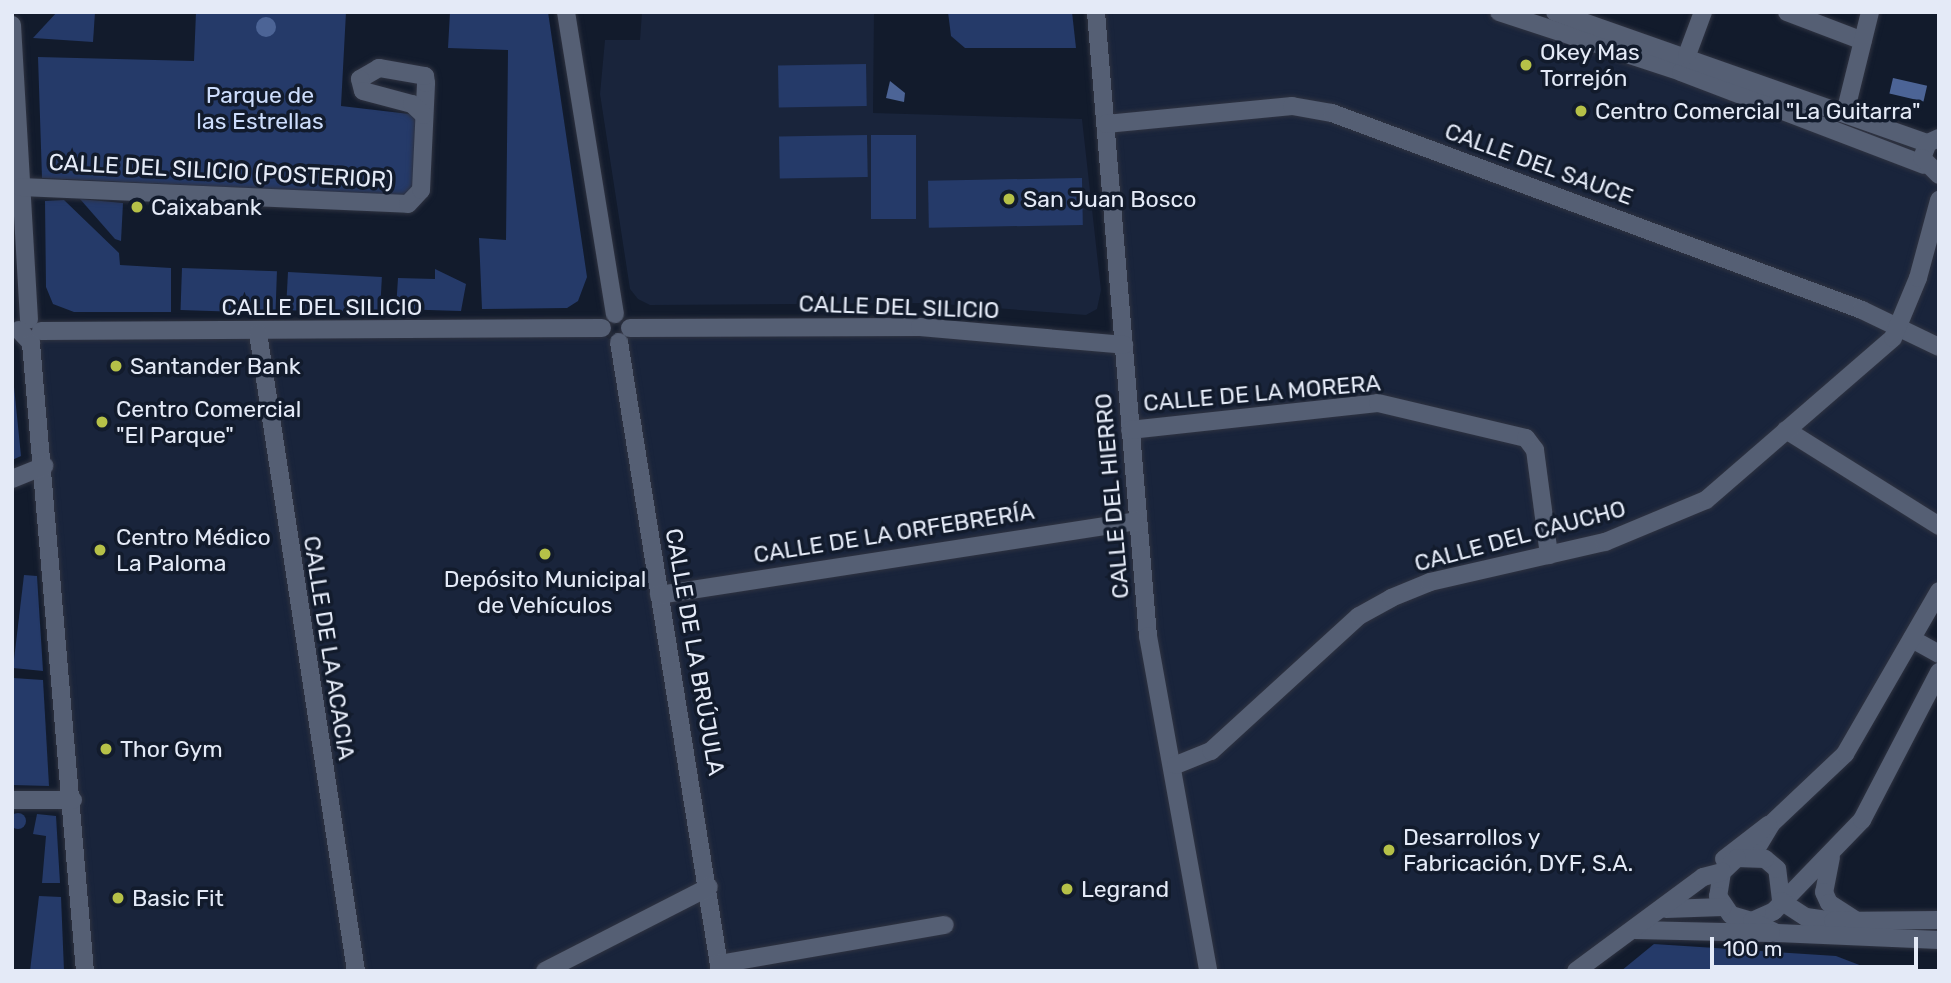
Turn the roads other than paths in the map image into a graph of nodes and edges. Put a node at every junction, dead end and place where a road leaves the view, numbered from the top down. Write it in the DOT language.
graph roads {
  1 [pos="566,12"];
  2 [pos="1096,12"];
  3 [pos="1499,12"];
  4 [pos="1555,12"];
  5 [pos="1703,12"];
  6 [pos="1787,12"];
  7 [pos="1870,12"];
  8 [pos="12,25"];
  9 [pos="1863,41"];
  10 [pos="1687,55"];
  11 [pos="1845,113"];
  12 [pos="424,115"];
  13 [pos="1106,124"];
  14 [pos="1936,138"];
  15 [pos="1932,170"];
  16 [pos="21,187"];
  17 [pos="1939,200"];
  18 [pos="615,314"];
  19 [pos="1902,326"];
  20 [pos="602,328"];
  21 [pos="26,331"];
  22 [pos="258,333"];
  23 [pos="625,335"];
  24 [pos="1125,345"];
  25 [pos="1939,347"];
  26 [pos="1130,430"];
  27 [pos="1786,430"];
  28 [pos="45,466"];
  29 [pos="12,479"];
  30 [pos="1137,520"];
  31 [pos="1939,526"];
  32 [pos="1549,555"];
  33 [pos="1939,591"];
  34 [pos="659,595"];
  35 [pos="1912,639"];
  36 [pos="1939,654"];
  37 [pos="1939,672"];
  38 [pos="1176,765"];
  39 [pos="12,800"];
  40 [pos="73,800"];
  41 [pos="1771,824"];
  42 [pos="1832,854"];
  43 [pos="1752,856"];
  44 [pos="1721,872"];
  45 [pos="1703,877"];
  46 [pos="709,887"];
  47 [pos="1781,901"];
  48 [pos="1723,907"];
  49 [pos="1656,912"];
  50 [pos="1855,920"];
  51 [pos="1939,920"];
  52 [pos="1752,921"];
  53 [pos="946,925"];
  54 [pos="1632,930"];
  55 [pos="1777,933"];
  56 [pos="1939,940"];
  57 [pos="719,967"];
  58 [pos="85,971"];
  59 [pos="356,971"];
  60 [pos="545,971"];
  61 [pos="1208,971"];
  62 [pos="1576,971"];
  1 -- 18 [label="street"];
  2 -- 13 [label="street, CALLE DEL HIERRO"];
  3 -- 15 [label="street"];
  4 -- 10 [label="street"];
  5 -- 10 [label="street"];
  6 -- 9 [label="street"];
  7 -- 9 [label="street"];
  8 -- 16 [label="street"];
  9 -- 11 [label="street"];
  10 -- 11 [label="street"];
  11 -- 14 [label="street"];
  12 -- 16 [label="street, CALLE DEL SILICIO (POSTERIOR)"];
  13 -- 19 [label="street, CALLE DEL SAUCE"];
  13 -- 24 [label="street, CALLE DEL HIERRO"];
  14 -- 15 [label="street"];
  16 -- 21 [label="street"];
  17 -- 19 [label="street"];
  18 -- 20 [label="street"];
  18 -- 23 [label="street"];
  19 -- 25 [label="street, CALLE DEL SAUCE"];
  19 -- 27 [label="street, CALLE DEL CAUCHO"];
  20 -- 22 [label="street, CALLE DEL SILICIO"];
  20 -- 23 [label="street"];
  21 -- 22 [label="street, CALLE DEL SILICIO"];
  21 -- 28 [label="street"];
  22 -- 59 [label="street, CALLE DE LA ACACIA"];
  23 -- 24 [label="street, CALLE DEL SILICIO"];
  23 -- 34 [label="street, CALLE DE LA BRÚJULA"];
  24 -- 26 [label="street, CALLE DEL HIERRO"];
  26 -- 30 [label="street, CALLE DEL HIERRO"];
  26 -- 32 [label="street, CALLE DE LA MORERA"];
  27 -- 31 [label="street"];
  27 -- 32 [label="street, CALLE DEL CAUCHO"];
  28 -- 29 [label="street"];
  28 -- 40 [label="street"];
  30 -- 34 [label="street, CALLE DE LA ORFEBRERÍA"];
  30 -- 38 [label="street, CALLE DEL HIERRO"];
  32 -- 38 [label="street, CALLE DEL CAUCHO"];
  33 -- 35 [label="street"];
  34 -- 46 [label="street, CALLE DE LA BRÚJULA"];
  35 -- 36 [label="street"];
  35 -- 41 [label="street"];
  37 -- 42 [label="street"];
  38 -- 61 [label="street, CALLE DEL HIERRO"];
  39 -- 40 [label="street"];
  40 -- 58 [label="street"];
  41 -- 43 [label="street"];
  41 -- 45 [label="street"];
  42 -- 47 [label="street"];
  42 -- 50 [label="street"];
  43 -- 44 [label="street"];
  43 -- 47 [label="street"];
  44 -- 45 [label="street"];
  44 -- 48 [label="street"];
  45 -- 49 [label="street"];
  46 -- 57 [label="street, CALLE DE LA BRÚJULA"];
  46 -- 60 [label="street"];
  47 -- 50 [label="street"];
  47 -- 52 [label="street"];
  48 -- 49 [label="street"];
  48 -- 52 [label="street"];
  49 -- 54 [label="street"];
  50 -- 51 [label="street"];
  52 -- 55 [label="street"];
  53 -- 57 [label="street"];
  54 -- 55 [label="street"];
  54 -- 62 [label="street"];
  55 -- 56 [label="street"];
}
